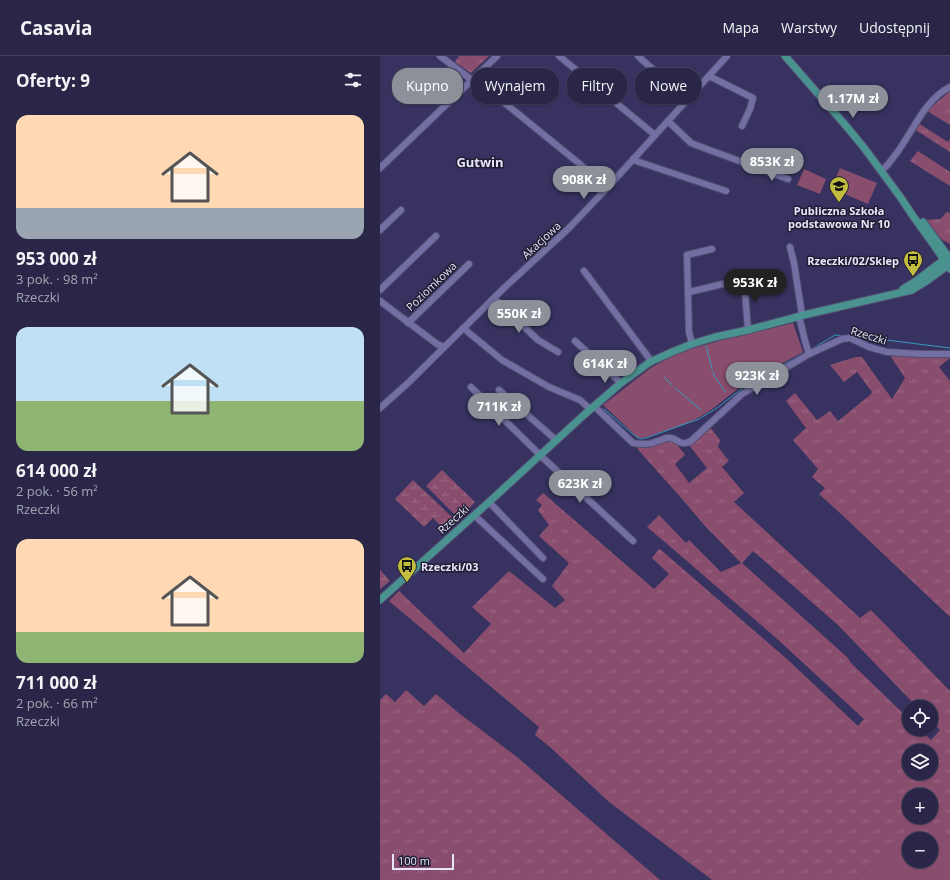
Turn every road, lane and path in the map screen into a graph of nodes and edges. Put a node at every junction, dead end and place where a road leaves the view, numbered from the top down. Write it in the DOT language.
graph roads {
  1 [pos="440,56"];
  2 [pos="497,56"];
  3 [pos="559,56"];
  4 [pos="638,56"];
  5 [pos="727,56"];
  6 [pos="785,56"];
  7 [pos="484,68"];
  8 [pos="651,68"];
  9 [pos="708,76"];
  10 [pos="471,78"];
  11 [pos="471,81"];
  12 [pos="701,84"];
  13 [pos="950,87"];
  14 [pos="504,104"];
  15 [pos="683,104"];
  16 [pos="668,121"];
  17 [pos="742,126"];
  18 [pos="655,135"];
  19 [pos="633,159"];
  20 [pos="380,168"];
  21 [pos="882,171"];
  22 [pos="788,178"];
  23 [pos="608,187"];
  24 [pos="726,191"];
  25 [pos="401,210"];
  26 [pos="380,230"];
  27 [pos="436,236"];
  28 [pos="790,248"];
  29 [pos="712,249"];
  30 [pos="948,261"];
  31 [pos="469,264"];
  32 [pos="584,270"];
  33 [pos="380,290"];
  34 [pos="689,292"];
  35 [pos="494,298"];
  36 [pos="380,301"];
  37 [pos="801,316"];
  38 [pos="408,323"];
  39 [pos="463,328"];
  40 [pos="748,330"];
  41 [pos="575,340"];
  42 [pos="692,344"];
  43 [pos="444,347"];
  44 [pos="558,352"];
  45 [pos="809,354"];
  46 [pos="950,354"];
  47 [pos="650,362"];
  48 [pos="621,383"];
  49 [pos="471,387"];
  50 [pos="500,390"];
  51 [pos="380,408"];
  52 [pos="592,408"];
  53 [pos="556,440"];
  54 [pos="540,455"];
  55 [pos="489,502"];
  56 [pos="474,515"];
  57 [pos="633,540"];
  58 [pos="543,558"];
  59 [pos="543,579"];
  60 [pos="380,600"];
  1 -- 10 [label="street"];
  2 -- 7 [label="street"];
  3 -- 18 [label="street"];
  4 -- 8 [label="street"];
  5 -- 9 [label="street, Akacjowa"];
  6 -- 21 [label="main road"];
  9 -- 12 [label="street, Akacjowa"];
  9 -- 17 [label="street"];
  11 -- 20 [label="street"];
  13 -- 21 [label="street"];
  14 -- 23 [label="street"];
  15 -- 16 [label="street, Akacjowa"];
  16 -- 18 [label="street, Akacjowa"];
  16 -- 22 [label="street"];
  18 -- 19 [label="street, Akacjowa"];
  19 -- 23 [label="street, Akacjowa"];
  19 -- 24 [label="street"];
  21 -- 30 [label="main road"];
  23 -- 35 [label="street, Akacjowa"];
  25 -- 26 [label="street"];
  27 -- 33 [label="street"];
  28 -- 37 [label="street"];
  29 -- 34 [label="street"];
  30 -- 37 [label="main road, Rzeczki"];
  31 -- 38 [label="street, Poziomkowa"];
  32 -- 47 [label="street"];
  34 -- 40 [label="street"];
  34 -- 42 [label="street"];
  35 -- 39 [label="street, Akacjowa"];
  35 -- 44 [label="street"];
  36 -- 38 [label="street"];
  37 -- 40 [label="main road, Rzeczki"];
  37 -- 45 [label="street"];
  38 -- 43 [label="street"];
  39 -- 43 [label="street, Akacjowa"];
  39 -- 52 [label="street, Rzeczki"];
  40 -- 42 [label="main road, Rzeczki"];
  41 -- 48 [label="street"];
  42 -- 47 [label="main road, Rzeczki"];
  43 -- 51 [label="street, Akacjowa"];
  45 -- 46 [label="street, Rzeczki"];
  45 -- 52 [label="street, Rzeczki"];
  47 -- 48 [label="main road, Rzeczki"];
  48 -- 52 [label="main road, Rzeczki"];
  49 -- 54 [label="street"];
  50 -- 53 [label="street"];
  52 -- 53 [label="main road, Rzeczki"];
  53 -- 54 [label="main road, Rzeczki"];
  54 -- 55 [label="main road, Rzeczki"];
  54 -- 57 [label="street"];
  55 -- 56 [label="main road, Rzeczki"];
  55 -- 58 [label="street"];
  56 -- 59 [label="street"];
  56 -- 60 [label="main road, Rzeczki"];
}
